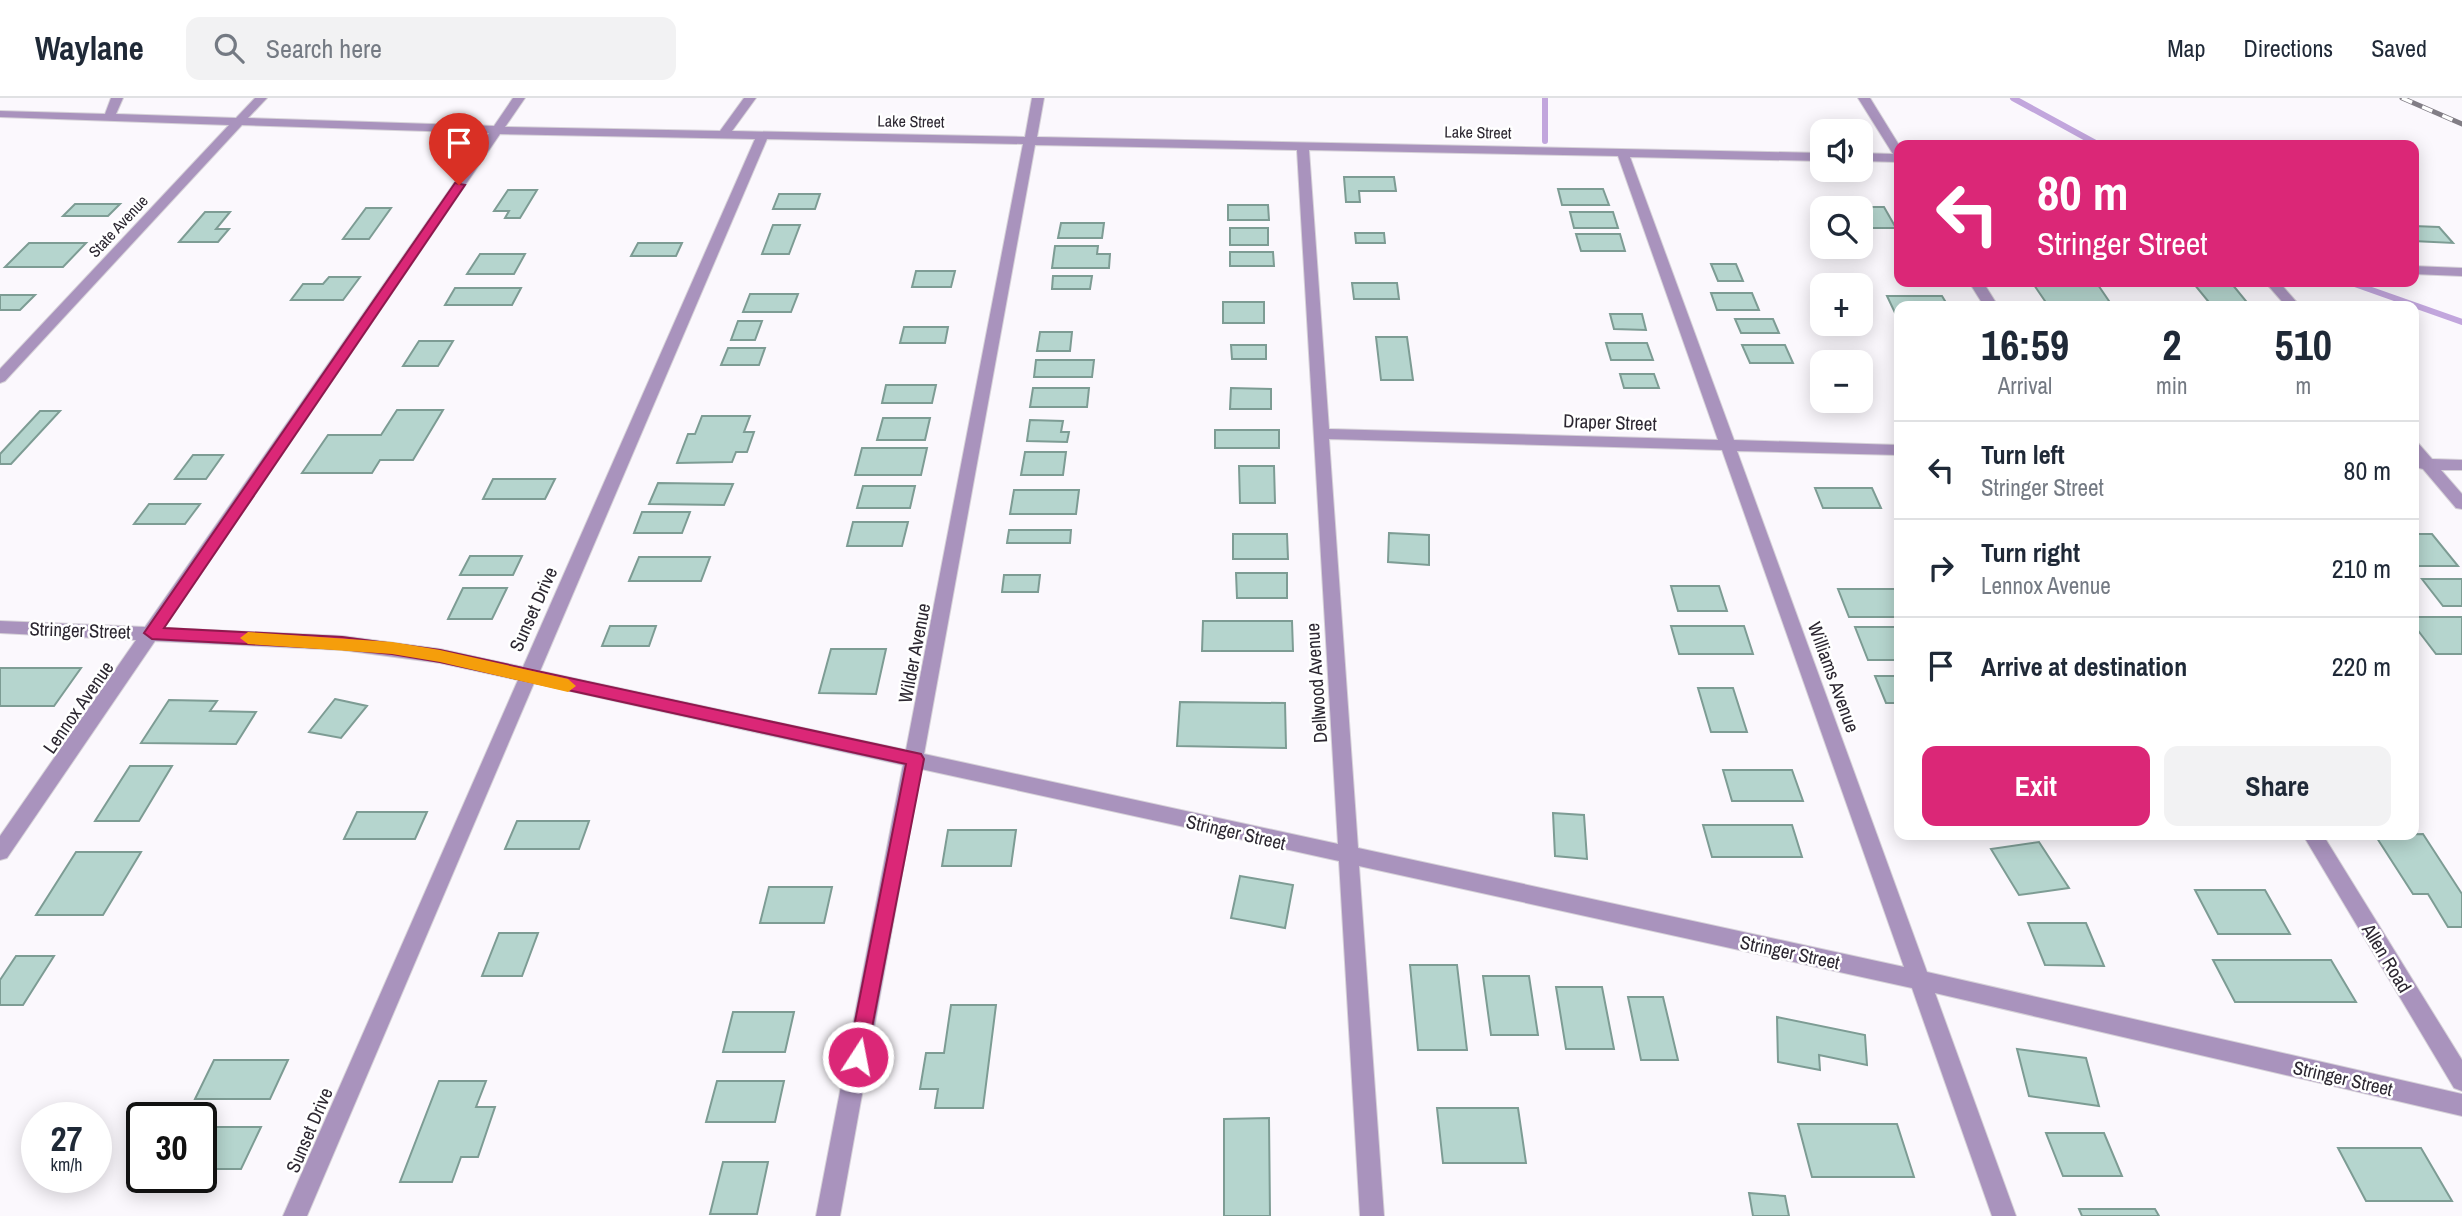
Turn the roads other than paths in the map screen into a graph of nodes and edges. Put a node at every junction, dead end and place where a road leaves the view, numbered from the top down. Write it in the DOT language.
graph roads {
  1 [pos="117,98"];
  2 [pos="261,98"];
  3 [pos="519,98"];
  4 [pos="750,98"];
  5 [pos="1038,98"];
  6 [pos="1864,98"];
  7 [pos="0,114"];
  8 [pos="109,118"];
  9 [pos="240,121"];
  10 [pos="497,130"];
  11 [pos="723,135"];
  12 [pos="762,136"];
  13 [pos="1030,141"];
  14 [pos="1303,146"];
  15 [pos="1894,148"];
  16 [pos="1623,153"];
  17 [pos="1894,156"];
  18 [pos="1810,157"];
  19 [pos="1873,157"];
  20 [pos="2419,270"];
  21 [pos="2462,272"];
  22 [pos="2276,287"];
  23 [pos="2289,301"];
  24 [pos="0,378"];
  25 [pos="1321,433"];
  26 [pos="1728,445"];
  27 [pos="1894,450"];
  28 [pos="2421,464"];
  29 [pos="2462,465"];
  30 [pos="2462,504"];
  31 [pos="0,627"];
  32 [pos="152,633"];
  33 [pos="527,677"];
  34 [pos="915,759"];
  35 [pos="2316,840"];
  36 [pos="0,852"];
  37 [pos="1349,857"];
  38 [pos="1921,980"];
  39 [pos="2462,1080"];
  40 [pos="2462,1105"];
  41 [pos="295,1216"];
  42 [pos="828,1216"];
  43 [pos="1372,1216"];
  44 [pos="2004,1216"];
  1 -- 8 [label="street"];
  2 -- 9 [label="street, State Avenue"];
  3 -- 10 [label="street, Lennox Avenue"];
  4 -- 11 [label="street"];
  5 -- 13 [label="street, Wilder Avenue"];
  6 -- 15 [label="street"];
  7 -- 8 [label="street, Lake Street"];
  8 -- 9 [label="street, Lake Street"];
  9 -- 10 [label="street, Lake Street"];
  9 -- 24 [label="street, State Avenue"];
  10 -- 11 [label="street, Lake Street"];
  10 -- 32 [label="street, Lennox Avenue"];
  11 -- 12 [label="street, Lake Street"];
  12 -- 13 [label="street, Lake Street"];
  12 -- 33 [label="street, Sunset Drive"];
  13 -- 14 [label="street, Lake Street"];
  13 -- 34 [label="street, Wilder Avenue"];
  14 -- 16 [label="street, Lake Street"];
  14 -- 25 [label="street, Dellwood Avenue"];
  16 -- 18 [label="street, Lake Street"];
  16 -- 26 [label="street, Williams Avenue"];
  17 -- 19 [label="street"];
  20 -- 21 [label="street"];
  22 -- 23 [label="street"];
  25 -- 26 [label="street, Draper Street"];
  25 -- 37 [label="street, Dellwood Avenue"];
  26 -- 27 [label="street, Draper Street"];
  26 -- 38 [label="street, Williams Avenue"];
  28 -- 29 [label="street"];
  28 -- 30 [label="street"];
  31 -- 32 [label="street, Stringer Street"];
  32 -- 33 [label="street, Stringer Street"];
  32 -- 36 [label="street, Lennox Avenue"];
  33 -- 34 [label="street, Stringer Street"];
  33 -- 41 [label="street, Sunset Drive"];
  34 -- 37 [label="street, Stringer Street"];
  34 -- 42 [label="street, Wilder Avenue"];
  35 -- 39 [label="street, Allen Road"];
  37 -- 38 [label="street, Stringer Street"];
  37 -- 43 [label="street, Dellwood Avenue"];
  38 -- 40 [label="street, Stringer Street"];
  38 -- 44 [label="street, Williams Avenue"];
}
